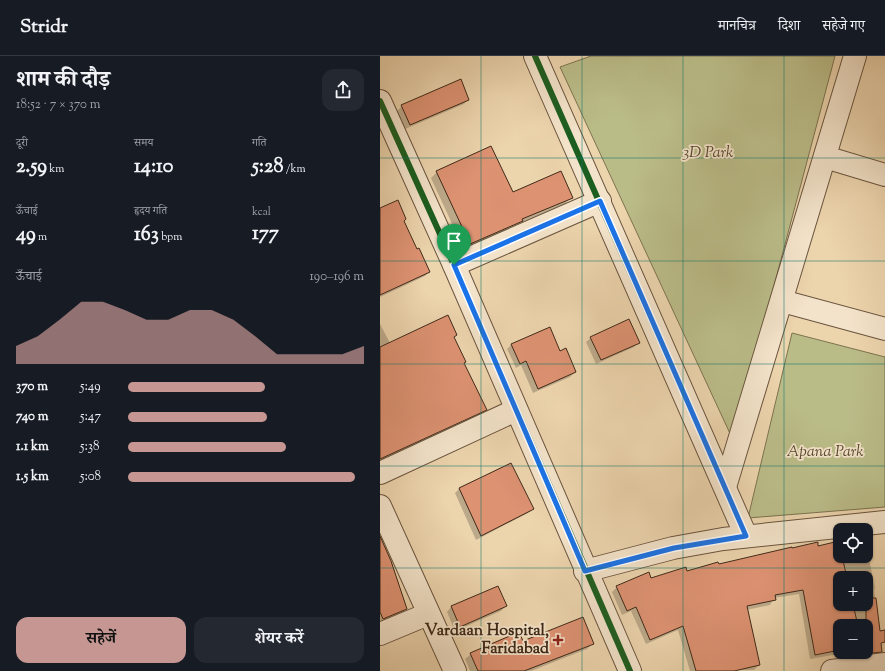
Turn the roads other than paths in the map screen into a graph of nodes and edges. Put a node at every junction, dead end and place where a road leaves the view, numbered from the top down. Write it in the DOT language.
graph roads {
  1 [pos="535,56"];
  2 [pos="854,56"];
  3 [pos="380,101"];
  4 [pos="386,130"];
  5 [pos="825,158"];
  6 [pos="885,175"];
  7 [pos="600,201"];
  8 [pos="454,265"];
  9 [pos="782,301"];
  10 [pos="885,329"];
  11 [pos="516,410"];
  12 [pos="380,473"];
  13 [pos="725,487"];
  14 [pos="380,506"];
  15 [pos="885,522"];
  16 [pos="746,536"];
  17 [pos="585,571"];
  18 [pos="428,614"];
  19 [pos="380,634"];
  20 [pos="885,664"];
  21 [pos="455,671"];
  22 [pos="630,671"];
  23 [pos="832,671"];
  1 -- 7 [label="street"];
  2 -- 5 [label="street"];
  3 -- 4 [label="street"];
  4 -- 8 [label="street"];
  5 -- 6 [label="street"];
  5 -- 9 [label="street"];
  7 -- 8 [label="street"];
  7 -- 13 [label="street"];
  8 -- 11 [label="street"];
  9 -- 10 [label="street"];
  9 -- 13 [label="street"];
  11 -- 12 [label="street"];
  11 -- 17 [label="street"];
  13 -- 16 [label="street"];
  14 -- 18 [label="street"];
  15 -- 16 [label="street"];
  16 -- 17 [label="street"];
  17 -- 22 [label="street"];
  18 -- 19 [label="street"];
  18 -- 21 [label="street"];
  20 -- 23 [label="street"];
}
